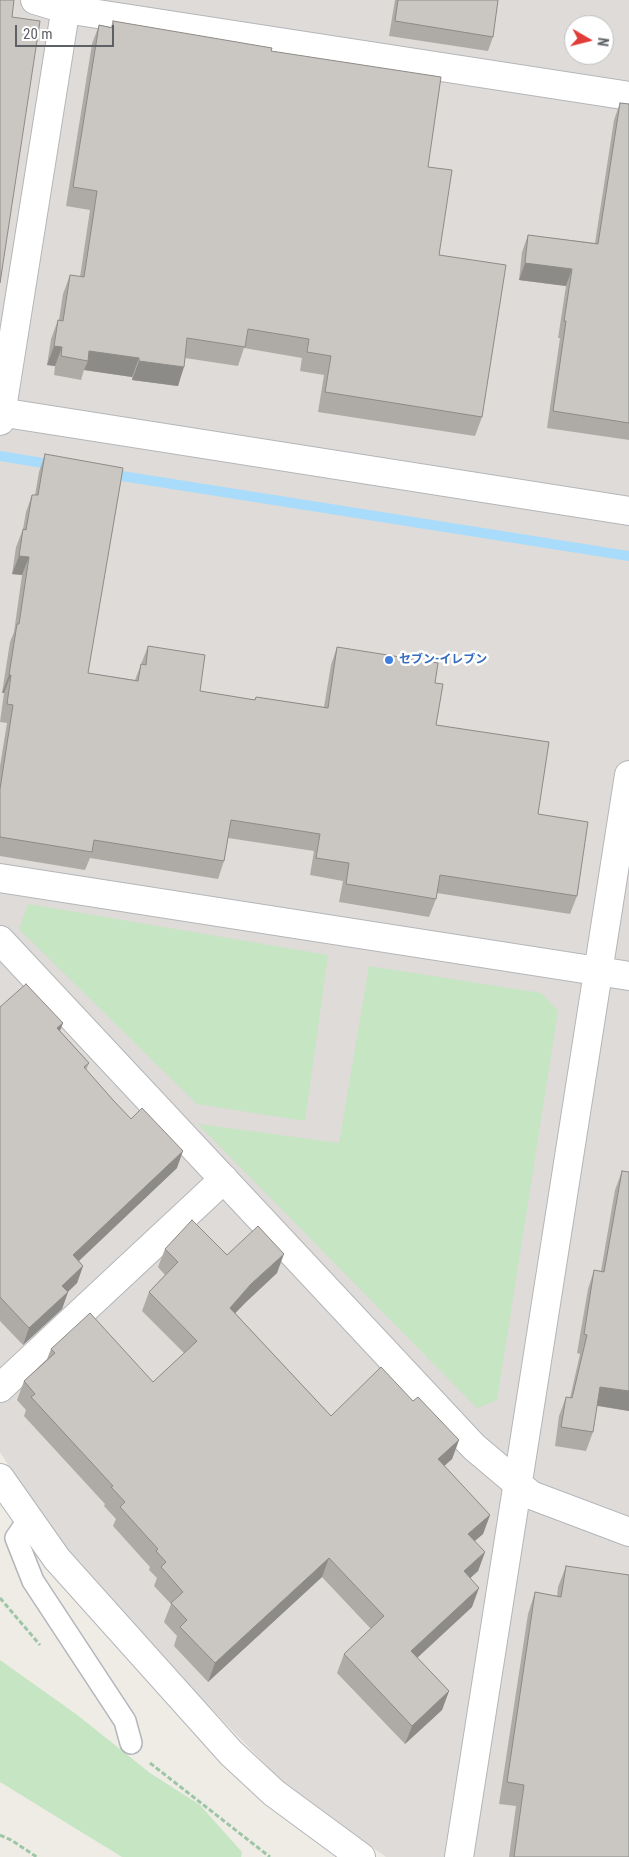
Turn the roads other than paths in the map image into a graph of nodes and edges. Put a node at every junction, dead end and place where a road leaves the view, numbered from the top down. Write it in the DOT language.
graph roads {
  1 [pos="35,0"];
  2 [pos="66,4"];
  3 [pos="629,96"];
  4 [pos="0,415"];
  5 [pos="629,511"];
  6 [pos="629,774"];
  7 [pos="0,878"];
  8 [pos="0,940"];
  9 [pos="598,972"];
  10 [pos="629,976"];
  11 [pos="224,1179"];
  12 [pos="0,1388"];
  13 [pos="0,1478"];
  14 [pos="517,1484"];
  15 [pos="29,1519"];
  16 [pos="629,1532"];
  17 [pos="131,1743"];
  18 [pos="361,1857"];
  19 [pos="459,1857"];
  1 -- 2 [label="street"];
  2 -- 3 [label="street"];
  2 -- 4 [label="street"];
  4 -- 5 [label="street"];
  6 -- 9 [label="street"];
  7 -- 9 [label="street"];
  8 -- 11 [label="street"];
  9 -- 10 [label="street"];
  9 -- 14 [label="street"];
  11 -- 12 [label="street"];
  11 -- 14 [label="street"];
  13 -- 15 [label="street"];
  14 -- 16 [label="street"];
  14 -- 19 [label="street"];
  15 -- 17 [label="street"];
  15 -- 18 [label="street"];
}
